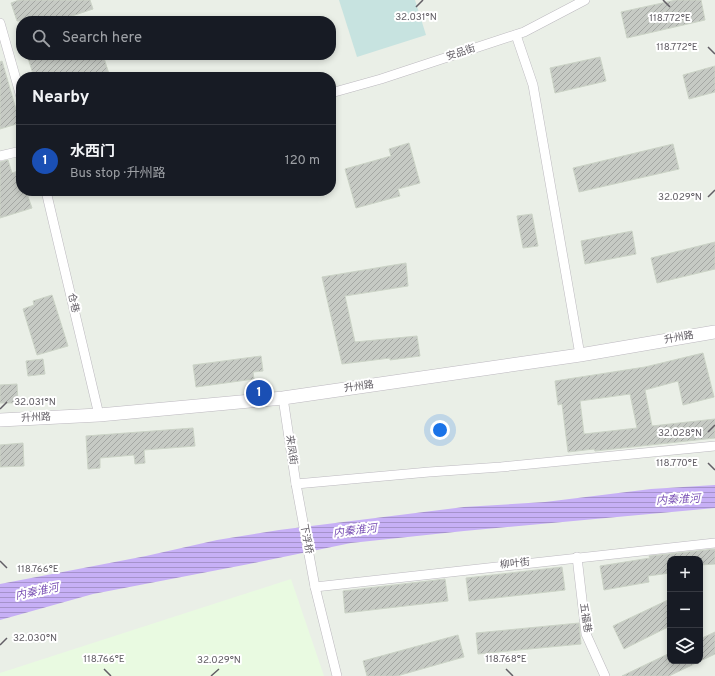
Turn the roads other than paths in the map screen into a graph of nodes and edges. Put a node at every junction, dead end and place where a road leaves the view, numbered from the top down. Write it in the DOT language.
graph roads {
  1 [pos="585,0"];
  2 [pos="0,23"];
  3 [pos="516,35"];
  4 [pos="16,79"];
  5 [pos="336,92"];
  6 [pos="16,152"];
  7 [pos="0,156"];
  8 [pos="47,196"];
  9 [pos="715,332"];
  10 [pos="580,355"];
  11 [pos="283,398"];
  12 [pos="99,415"];
  13 [pos="0,420"];
  14 [pos="715,446"];
  15 [pos="296,484"];
  16 [pos="299,502"];
  17 [pos="715,543"];
  18 [pos="577,557"];
  19 [pos="315,587"];
  20 [pos="337,676"];
  21 [pos="605,676"];
  1 -- 3 [label="street, 安品街"];
  2 -- 4 [label="street"];
  3 -- 5 [label="street, 安品街"];
  3 -- 10 [label="street"];
  6 -- 7 [label="street"];
  8 -- 12 [label="street, 仓巷"];
  9 -- 10 [label="main road, 升州路"];
  10 -- 11 [label="main road, 升州路"];
  11 -- 12 [label="main road, 升州路"];
  11 -- 15 [label="street, 来凤街"];
  12 -- 13 [label="main road, 升州路"];
  14 -- 15 [label="street"];
  15 -- 16 [label="street, 来凤街"];
  16 -- 19 [label="street, 下浮桥"];
  17 -- 18 [label="street, 柳叶街"];
  18 -- 19 [label="street, 柳叶街"];
  18 -- 21 [label="street, 五福巷"];
  19 -- 20 [label="street"];
}
